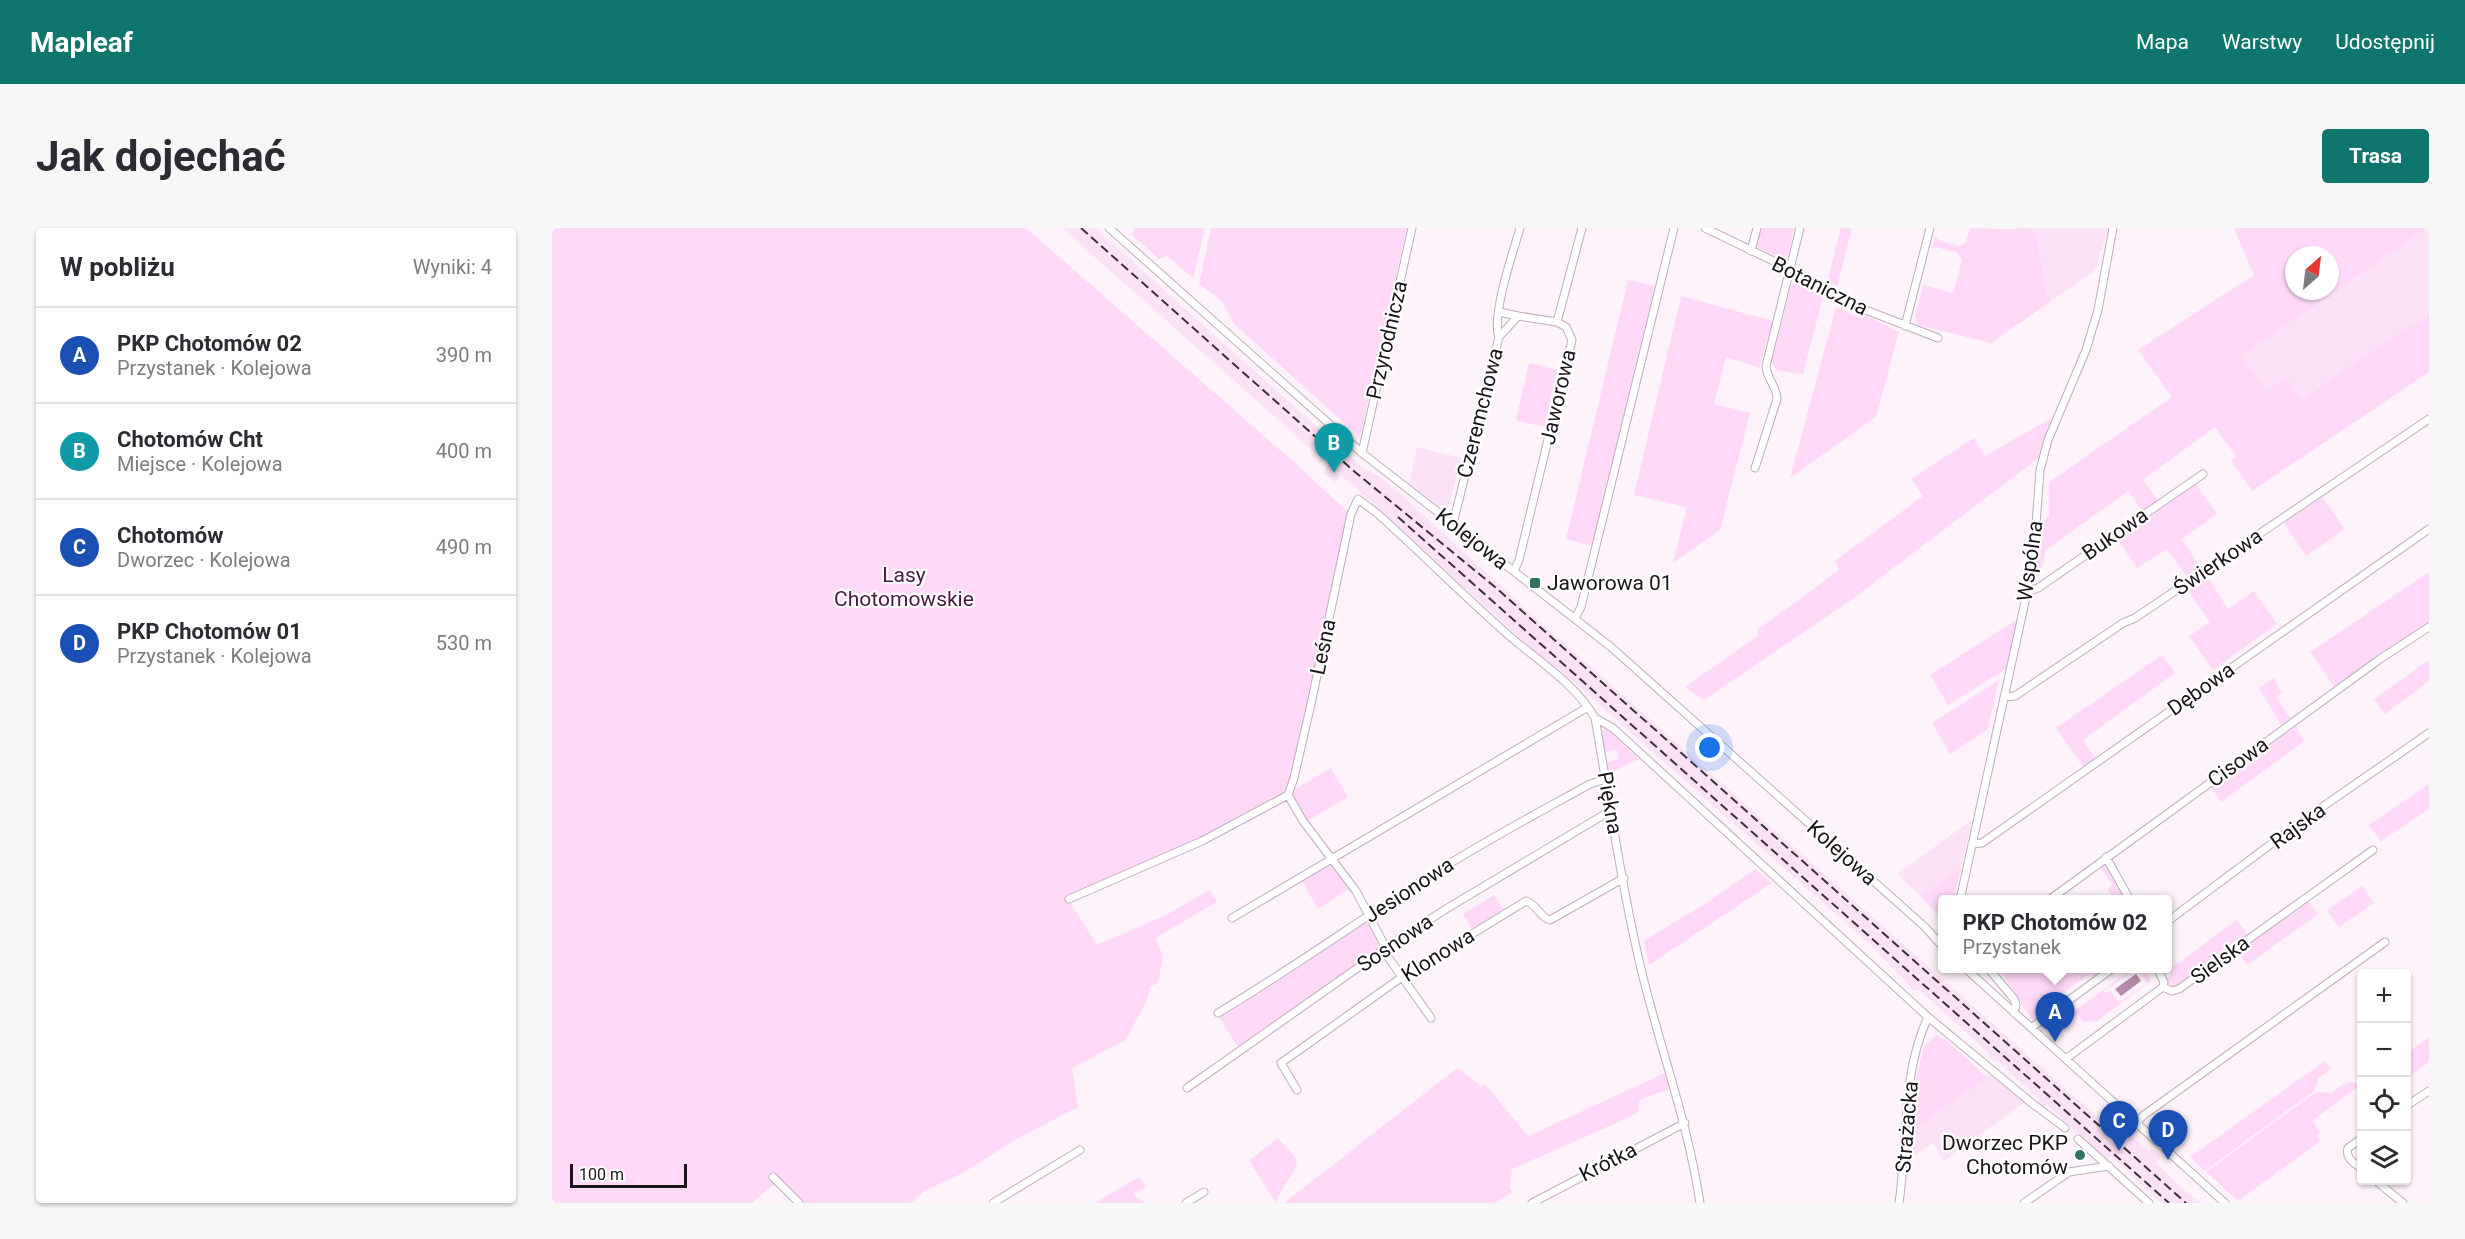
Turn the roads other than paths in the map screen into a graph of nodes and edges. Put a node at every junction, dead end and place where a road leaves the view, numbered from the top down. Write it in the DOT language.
graph roads {
  1 [pos="1109,228"];
  2 [pos="1412,228"];
  3 [pos="1520,228"];
  4 [pos="1582,228"];
  5 [pos="1674,228"];
  6 [pos="1705,228"];
  7 [pos="1757,228"];
  8 [pos="1800,228"];
  9 [pos="1930,228"];
  10 [pos="2113,228"];
  11 [pos="1751,251"];
  12 [pos="1790,269"];
  13 [pos="1499,312"];
  14 [pos="1518,316"];
  15 [pos="1557,322"];
  16 [pos="1905,326"];
  17 [pos="1499,338"];
  18 [pos="1938,338"];
  19 [pos="2429,419"];
  20 [pos="1362,453"];
  21 [pos="1755,468"];
  22 [pos="2203,474"];
  23 [pos="1358,499"];
  24 [pos="1453,524"];
  25 [pos="2429,529"];
  26 [pos="1514,571"];
  27 [pos="2027,592"];
  28 [pos="1575,618"];
  29 [pos="2429,627"];
  30 [pos="2004,697"];
  31 [pos="1588,707"];
  32 [pos="1595,718"];
  33 [pos="2429,733"];
  34 [pos="1606,779"];
  35 [pos="1288,795"];
  36 [pos="1610,811"];
  37 [pos="1972,844"];
  38 [pos="2373,850"];
  39 [pos="2106,857"];
  40 [pos="1333,859"];
  41 [pos="1624,878"];
  42 [pos="1961,895"];
  43 [pos="2056,895"];
  44 [pos="2127,895"];
  45 [pos="1069,899"];
  46 [pos="1369,916"];
  47 [pos="1232,918"];
  48 [pos="2172,918"];
  49 [pos="1938,942"];
  50 [pos="2385,942"];
  51 [pos="1385,949"];
  52 [pos="1969,973"];
  53 [pos="1991,973"];
  54 [pos="2107,973"];
  55 [pos="2159,973"];
  56 [pos="1402,977"];
  57 [pos="2163,987"];
  58 [pos="1218,1013"];
  59 [pos="2014,1013"];
  60 [pos="1928,1017"];
  61 [pos="1431,1018"];
  62 [pos="2031,1028"];
  63 [pos="2067,1058"];
  64 [pos="1187,1088"];
  65 [pos="1297,1090"];
  66 [pos="2429,1091"];
  67 [pos="2411,1103"];
  68 [pos="1685,1123"];
  69 [pos="2136,1123"];
  70 [pos="2065,1128"];
  71 [pos="2078,1139"];
  72 [pos="2357,1141"];
  73 [pos="1080,1150"];
  74 [pos="2357,1164"];
  75 [pos="2109,1166"];
  76 [pos="773,1177"];
  77 [pos="2381,1185"];
  78 [pos="1204,1192"];
  79 [pos="799,1203"];
  80 [pos="993,1203"];
  81 [pos="1186,1203"];
  82 [pos="1532,1203"];
  83 [pos="1700,1203"];
  84 [pos="1899,1203"];
  85 [pos="2024,1203"];
  86 [pos="2149,1203"];
  87 [pos="2225,1203"];
  88 [pos="2403,1203"];
  1 -- 20 [label="street, Kolejowa"];
  2 -- 20 [label="street, Przyrodnicza"];
  3 -- 13 [label="street, Czeremchowa"];
  4 -- 15 [label="street, Jaworowa"];
  5 -- 28 [label="street"];
  6 -- 11 [label="street, Botaniczna"];
  7 -- 11 [label="street"];
  8 -- 12 [label="street"];
  9 -- 16 [label="street"];
  10 -- 27 [label="street, Wspólna"];
  11 -- 12 [label="street, Botaniczna"];
  12 -- 16 [label="street, Botaniczna"];
  12 -- 21 [label="street"];
  13 -- 14 [label="street"];
  13 -- 17 [label="street, Czeremchowa"];
  14 -- 15 [label="street"];
  14 -- 17 [label="street, Czeremchowa"];
  15 -- 26 [label="street, Jaworowa"];
  16 -- 18 [label="street, Botaniczna"];
  17 -- 24 [label="street, Czeremchowa"];
  19 -- 30 [label="street, Świerkowa"];
  20 -- 24 [label="street, Kolejowa"];
  22 -- 27 [label="street, Bukowa"];
  23 -- 31 [label="street, Piękna"];
  23 -- 35 [label="street, Leśna"];
  24 -- 26 [label="street, Kolejowa"];
  25 -- 37 [label="street, Dębowa"];
  26 -- 28 [label="street, Kolejowa"];
  27 -- 30 [label="street, Wspólna"];
  28 -- 49 [label="street, Kolejowa"];
  29 -- 39 [label="street, Cisowa"];
  30 -- 37 [label="street, Wspólna"];
  31 -- 32 [label="street, Piękna"];
  31 -- 40 [label="street"];
  32 -- 34 [label="street, Piękna"];
  32 -- 60 [label="street"];
  33 -- 48 [label="street, Rajska"];
  34 -- 36 [label="street, Piękna"];
  34 -- 46 [label="street, Jesionowa"];
  35 -- 40 [label="street"];
  35 -- 45 [label="street"];
  36 -- 41 [label="street, Piękna"];
  36 -- 51 [label="street, Sosnowa"];
  37 -- 42 [label="street, Wspólna"];
  38 -- 57 [label="street, Sielska"];
  39 -- 43 [label="street, Cisowa"];
  39 -- 44 [label="street"];
  40 -- 46 [label="street"];
  40 -- 47 [label="street"];
  41 -- 56 [label="street, Klonowa"];
  41 -- 68 [label="street, Piękna"];
  46 -- 51 [label="street"];
  46 -- 58 [label="street, Jesionowa"];
  50 -- 69 [label="street"];
  51 -- 56 [label="street"];
  51 -- 64 [label="street, Sosnowa"];
  52 -- 59 [label="street"];
  53 -- 59 [label="street"];
  54 -- 62 [label="street"];
  55 -- 57 [label="street"];
  56 -- 61 [label="street"];
  56 -- 65 [label="street, Klonowa"];
  57 -- 63 [label="street, Sielska"];
  59 -- 62 [label="street"];
  60 -- 70 [label="street"];
  60 -- 84 [label="street, Strażacka"];
  62 -- 63 [label="street"];
  63 -- 69 [label="street"];
  66 -- 67 [label="street"];
  68 -- 82 [label="street, Krótka"];
  68 -- 83 [label="street, Piękna"];
  69 -- 87 [label="street"];
  71 -- 75 [label="street"];
  72 -- 74 [label="street"];
  73 -- 80 [label="street"];
  75 -- 85 [label="street"];
  75 -- 86 [label="street"];
  76 -- 79 [label="street"];
  77 -- 88 [label="street"];
  78 -- 81 [label="street"];
}
